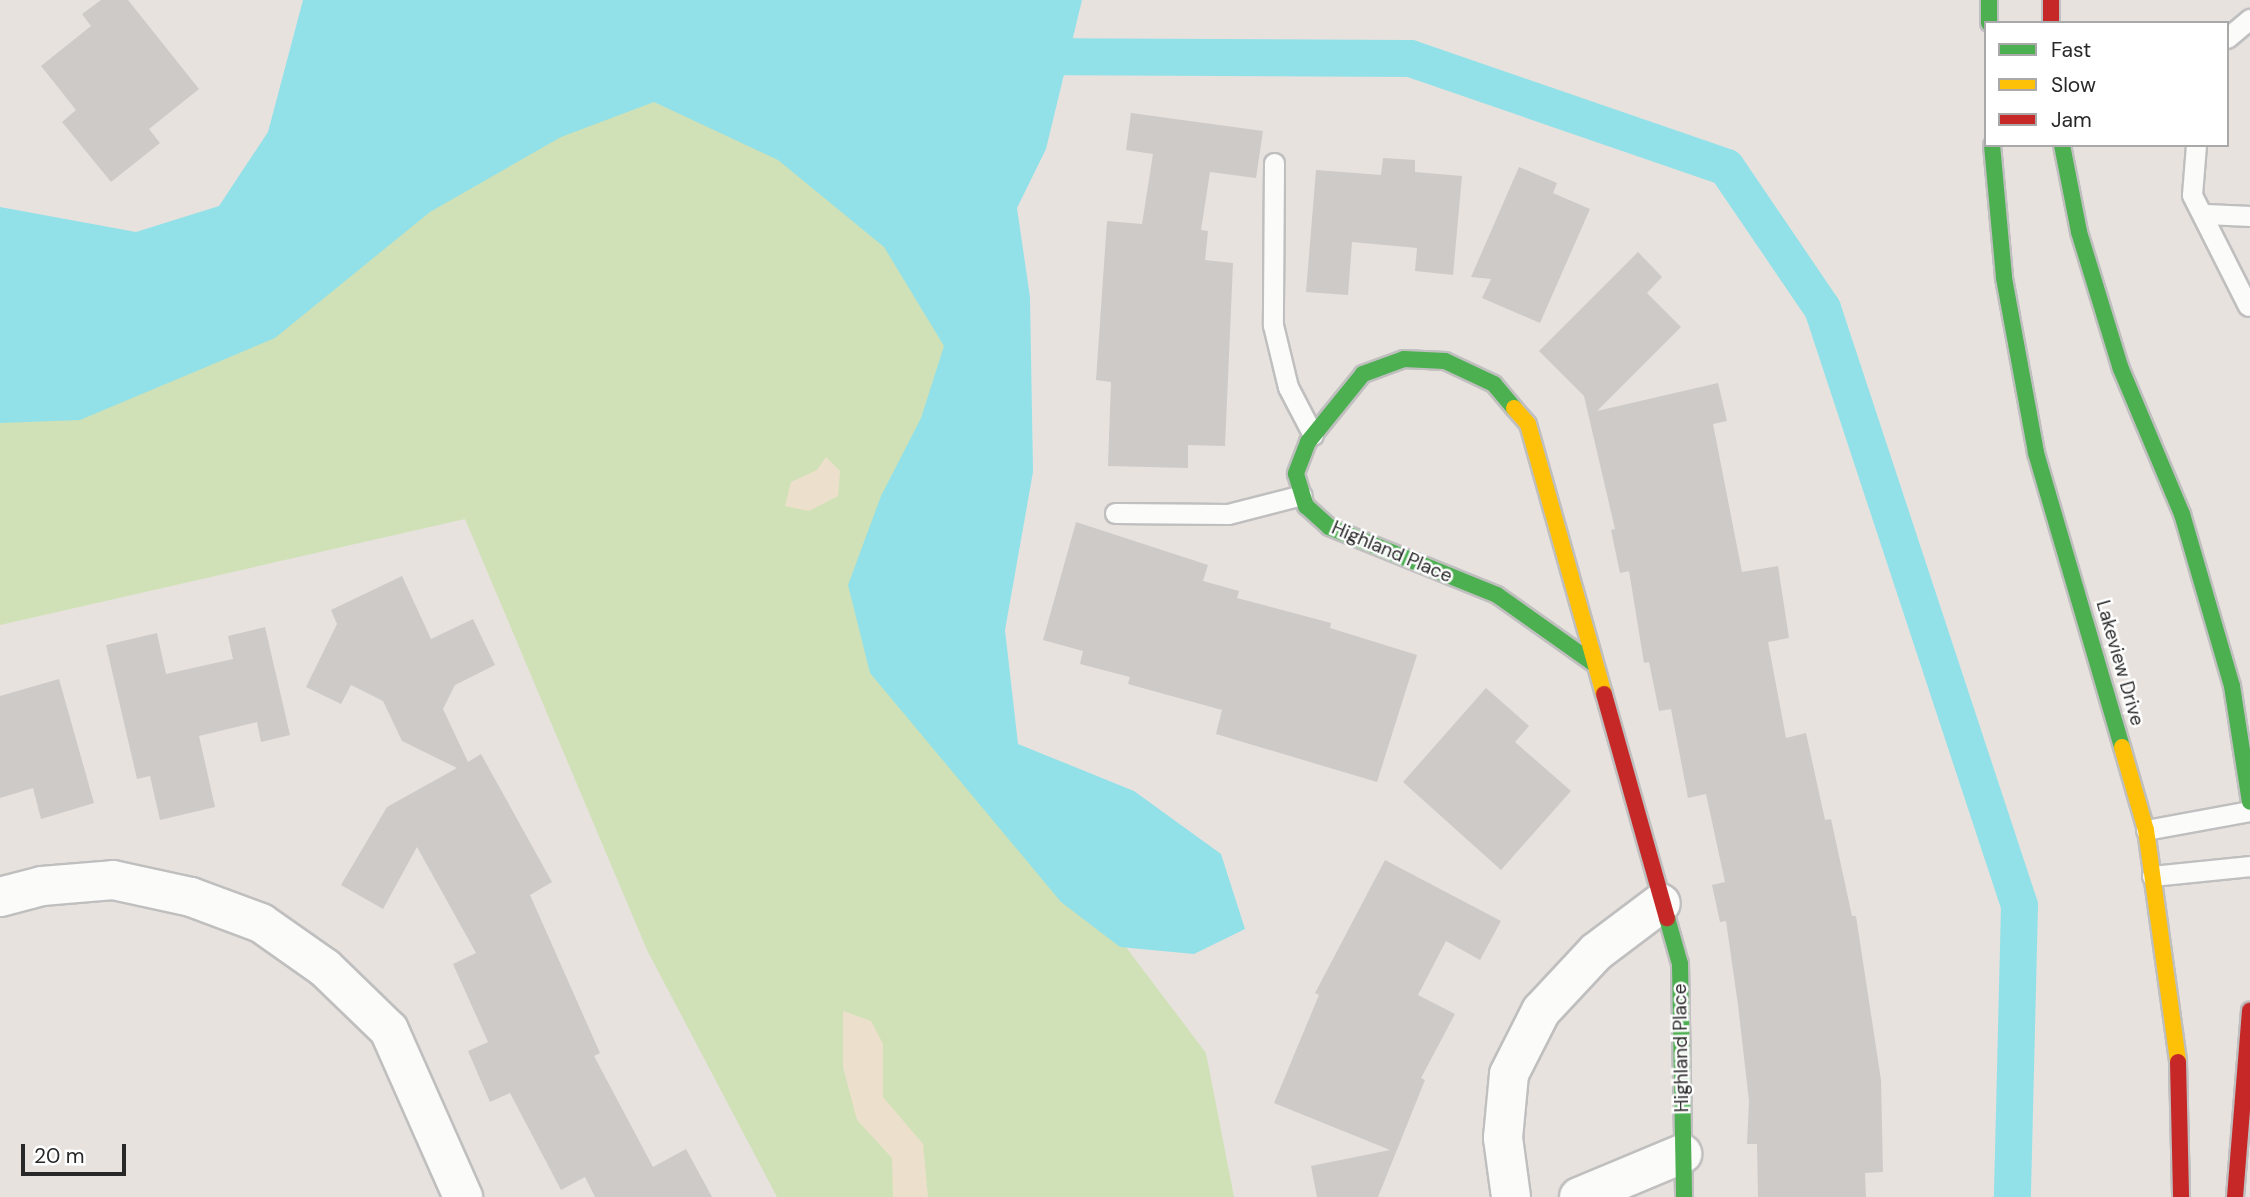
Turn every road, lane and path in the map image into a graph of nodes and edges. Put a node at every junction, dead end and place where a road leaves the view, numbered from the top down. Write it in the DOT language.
graph roads {
  1 [pos="1989,0"];
  2 [pos="2051,0"];
  3 [pos="2250,19"];
  4 [pos="1989,21"];
  5 [pos="2051,21"];
  6 [pos="2229,36"];
  7 [pos="1992,147"];
  8 [pos="2062,147"];
  9 [pos="2196,147"];
  10 [pos="1274,163"];
  11 [pos="2206,214"];
  12 [pos="2250,216"];
  13 [pos="2249,309"];
  14 [pos="1313,435"];
  15 [pos="1302,495"];
  16 [pos="1115,513"];
  17 [pos="1593,663"];
  18 [pos="2250,802"];
  19 [pos="2250,811"];
  20 [pos="2146,831"];
  21 [pos="2250,866"];
  22 [pos="2152,876"];
  23 [pos="0,897"];
  24 [pos="1661,902"];
  25 [pos="2250,1010"];
  26 [pos="1682,1154"];
  27 [pos="463,1197"];
  28 [pos="1511,1197"];
  29 [pos="1579,1197"];
  30 [pos="1684,1197"];
  31 [pos="2181,1197"];
  32 [pos="2235,1197"];
  1 -- 4 [label="street"];
  2 -- 5 [label="street"];
  3 -- 6 [label="lane"];
  7 -- 20 [label="street, Lakeview Drive"];
  8 -- 18 [label="street"];
  9 -- 11 [label="lane"];
  10 -- 14 [label="lane"];
  11 -- 12 [label="lane"];
  11 -- 13 [label="lane"];
  14 -- 15 [label="street, Highland Place"];
  14 -- 17 [label="street, Highland Place"];
  15 -- 16 [label="lane"];
  15 -- 17 [label="street, Highland Place"];
  17 -- 24 [label="street, Highland Place"];
  19 -- 20 [label="lane"];
  20 -- 22 [label="street, Lakeview Drive"];
  21 -- 22 [label="lane"];
  22 -- 31 [label="street, Lakeview Drive"];
  23 -- 27 [label="street"];
  24 -- 26 [label="street, Highland Place"];
  24 -- 28 [label="street"];
  25 -- 32 [label="street"];
  26 -- 29 [label="street"];
  26 -- 30 [label="street, Highland Place"];
}
